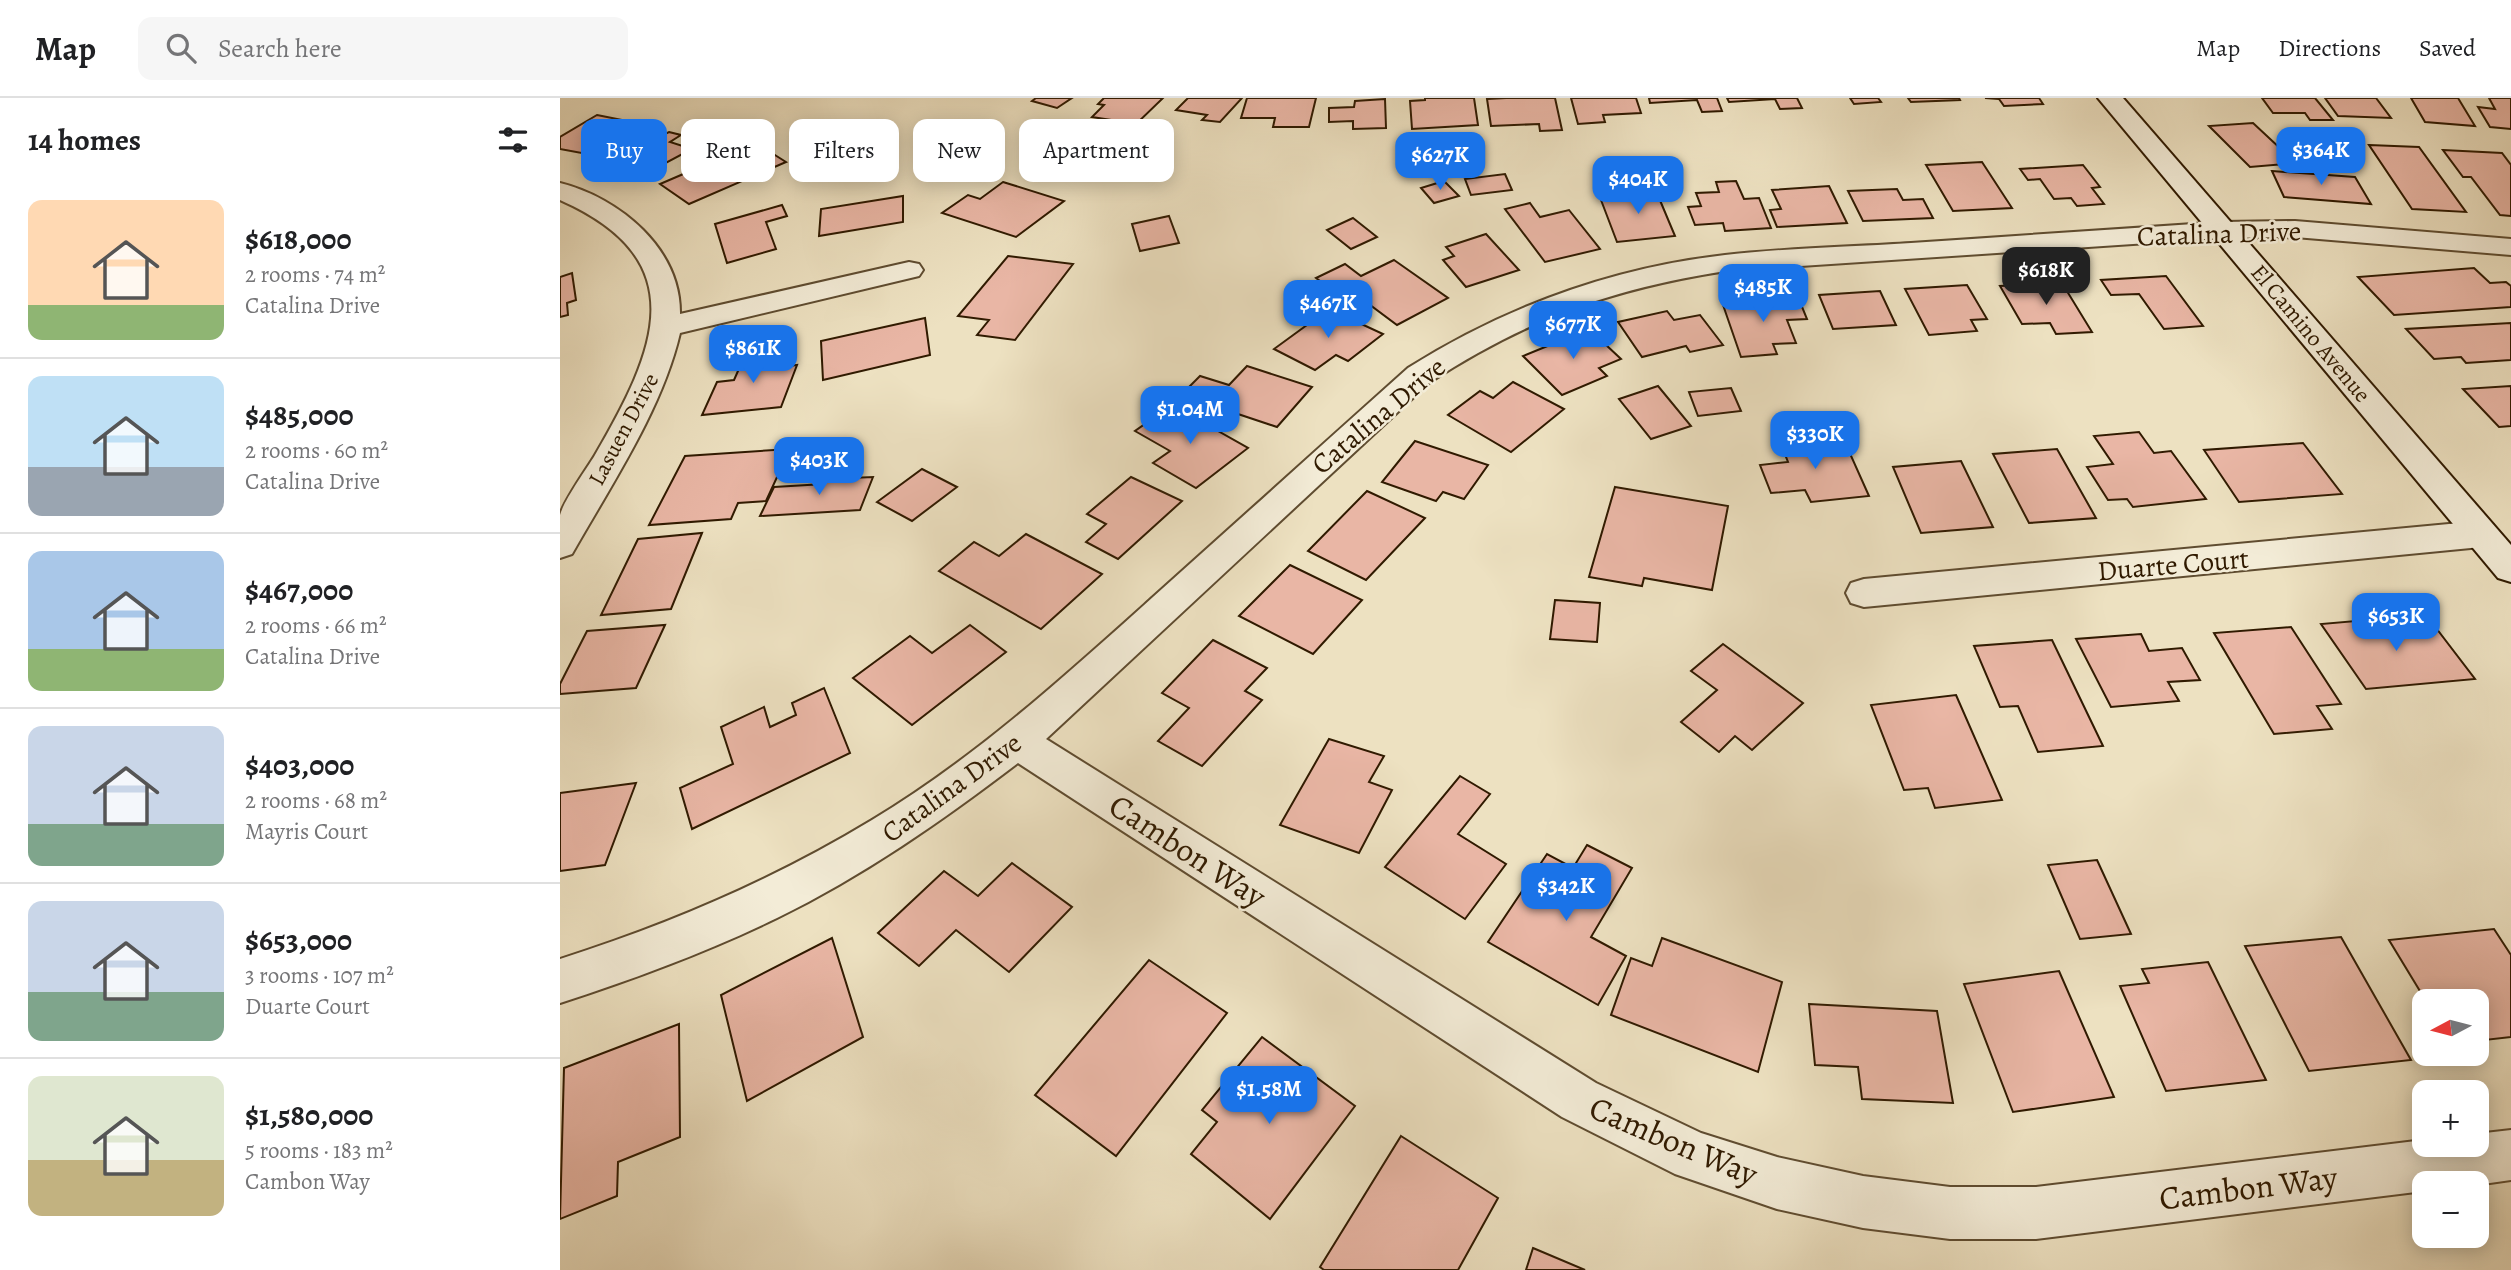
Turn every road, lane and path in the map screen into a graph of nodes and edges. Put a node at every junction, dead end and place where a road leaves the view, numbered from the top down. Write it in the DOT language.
graph roads {
  1 [pos="2110,98"];
  2 [pos="560,191"];
  3 [pos="2223,230"];
  4 [pos="2511,247"];
  5 [pos="909,270"];
  6 [pos="666,327"];
  7 [pos="2482,534"];
  8 [pos="560,545"];
  9 [pos="2511,568"];
  10 [pos="1864,593"];
  11 [pos="1018,742"];
  12 [pos="560,981"];
  13 [pos="2511,1155"];
  1 -- 3 [label="street, El Camino Avenue"];
  2 -- 6 [label="street, Lasuen Drive"];
  3 -- 4 [label="street, Catalina Drive"];
  3 -- 7 [label="street, El Camino Avenue"];
  3 -- 11 [label="street, Catalina Drive"];
  5 -- 6 [label="street"];
  6 -- 8 [label="street, Lasuen Drive"];
  7 -- 9 [label="street, El Camino Avenue"];
  7 -- 10 [label="street, Duarte Court"];
  11 -- 12 [label="street, Catalina Drive"];
  11 -- 13 [label="street, Cambon Way"];
}
